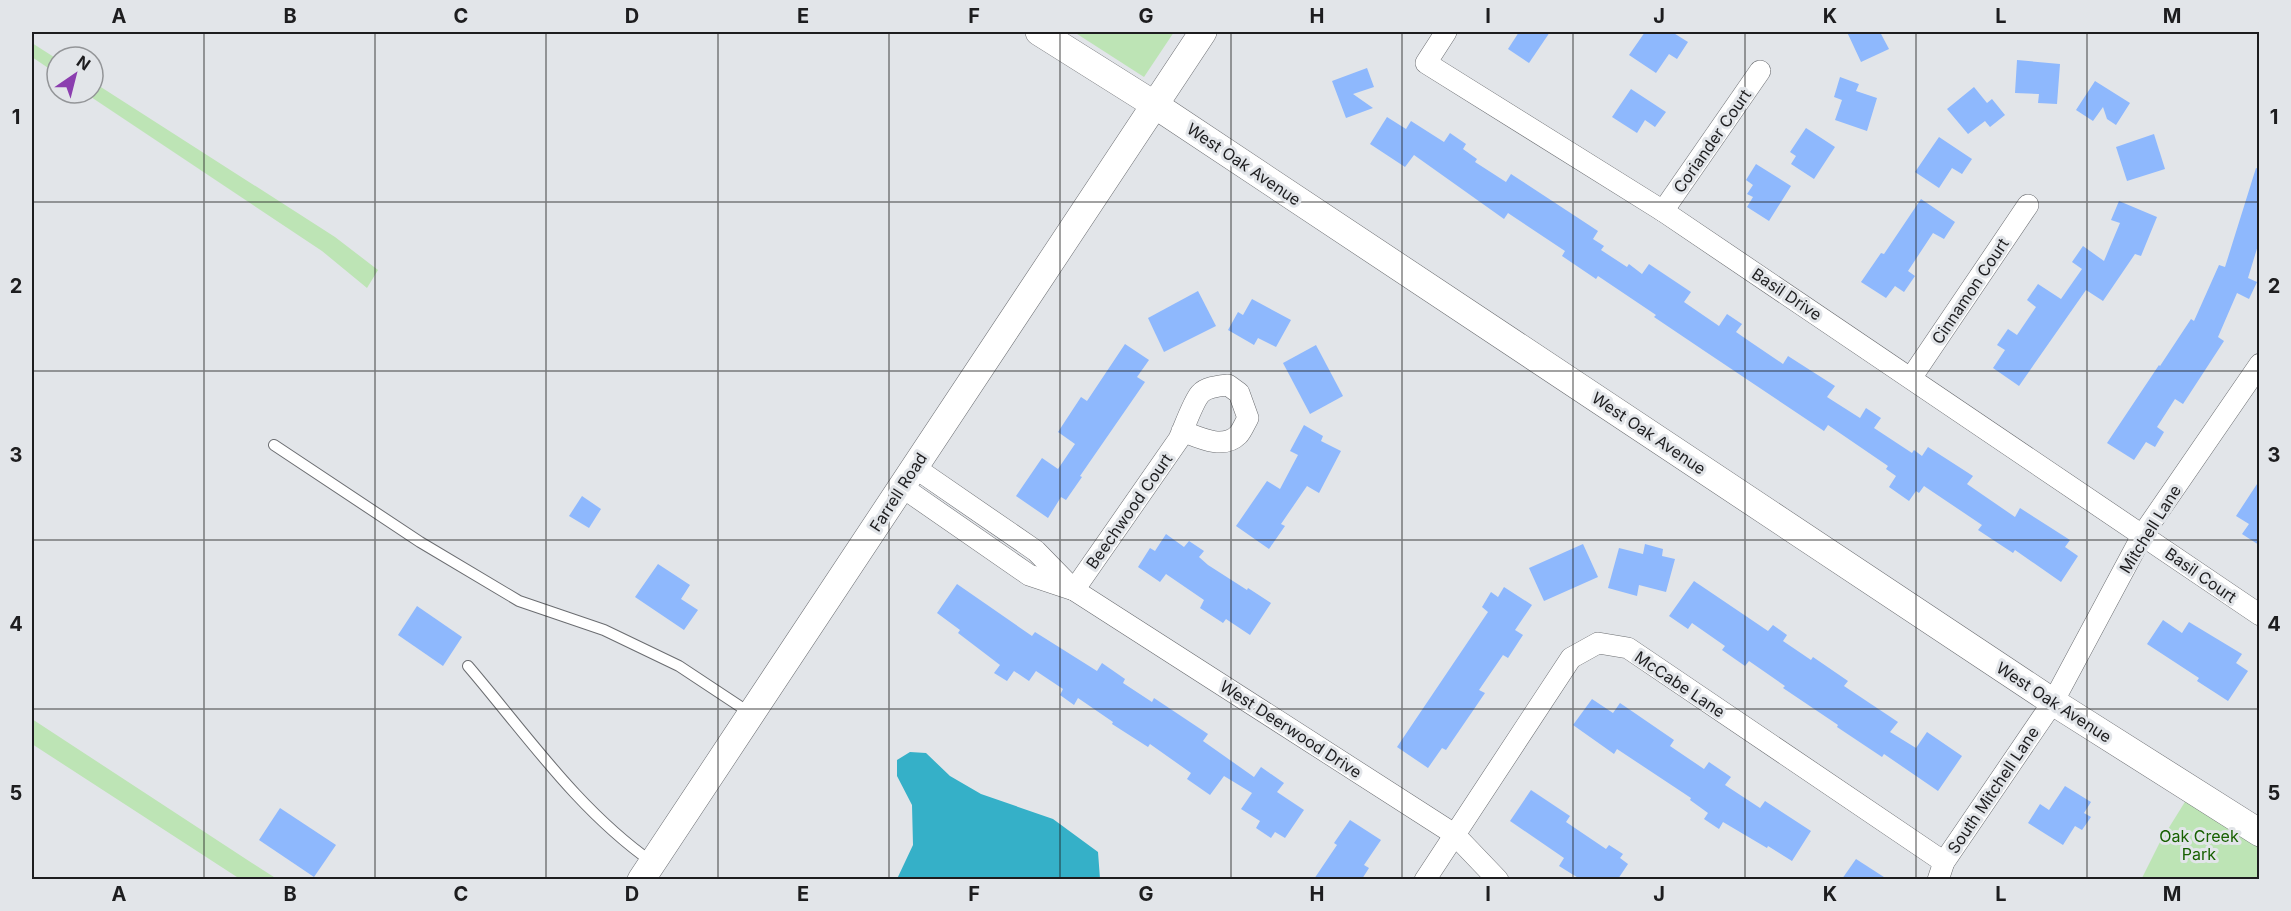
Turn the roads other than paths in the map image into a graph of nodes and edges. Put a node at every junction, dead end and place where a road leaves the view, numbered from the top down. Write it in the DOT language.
graph roads {
  1 [pos="1039,32"];
  2 [pos="1203,32"];
  3 [pos="1446,32"];
  4 [pos="1760,71"];
  5 [pos="1155,105"];
  6 [pos="2028,205"];
  7 [pos="1663,211"];
  8 [pos="2259,364"];
  9 [pos="1911,378"];
  10 [pos="1182,431"];
  11 [pos="274,445"];
  12 [pos="908,477"];
  13 [pos="2143,534"];
  14 [pos="1074,590"];
  15 [pos="2259,615"];
  16 [pos="468,666"];
  17 [pos="2053,702"];
  18 [pos="751,714"];
  19 [pos="2259,833"];
  20 [pos="1454,834"];
  21 [pos="647,871"];
  22 [pos="1941,871"];
  23 [pos="1425,879"];
  24 [pos="1498,879"];
  1 -- 5 [label="street, West Oak Avenue"];
  2 -- 5 [label="street, Farrell Road"];
  3 -- 7 [label="street, Basil Drive"];
  4 -- 7 [label="street, Coriander Court"];
  5 -- 12 [label="street, Farrell Road"];
  5 -- 17 [label="street, West Oak Avenue"];
  6 -- 9 [label="street, Cinnamon Court"];
  7 -- 9 [label="street, Basil Drive"];
  8 -- 13 [label="street, Mitchell Lane"];
  9 -- 13 [label="street, Basil Drive"];
  10 -- 14 [label="street, Beechwood Court"];
  11 -- 18 [label="lane"];
  12 -- 14 [label="street, West Deerwood Drive"];
  12 -- 18 [label="street, Farrell Road"];
  13 -- 15 [label="street, Basil Court"];
  13 -- 17 [label="street, Mitchell Lane"];
  14 -- 20 [label="street, West Deerwood Drive"];
  16 -- 21 [label="lane"];
  17 -- 19 [label="street, West Oak Avenue"];
  17 -- 22 [label="street, South Mitchell Lane"];
  18 -- 21 [label="street, Farrell Road"];
  20 -- 22 [label="street, McCabe Lane"];
  20 -- 23 [label="street, McCabe Lane"];
  20 -- 24 [label="street, West Deerwood Drive"];
}
